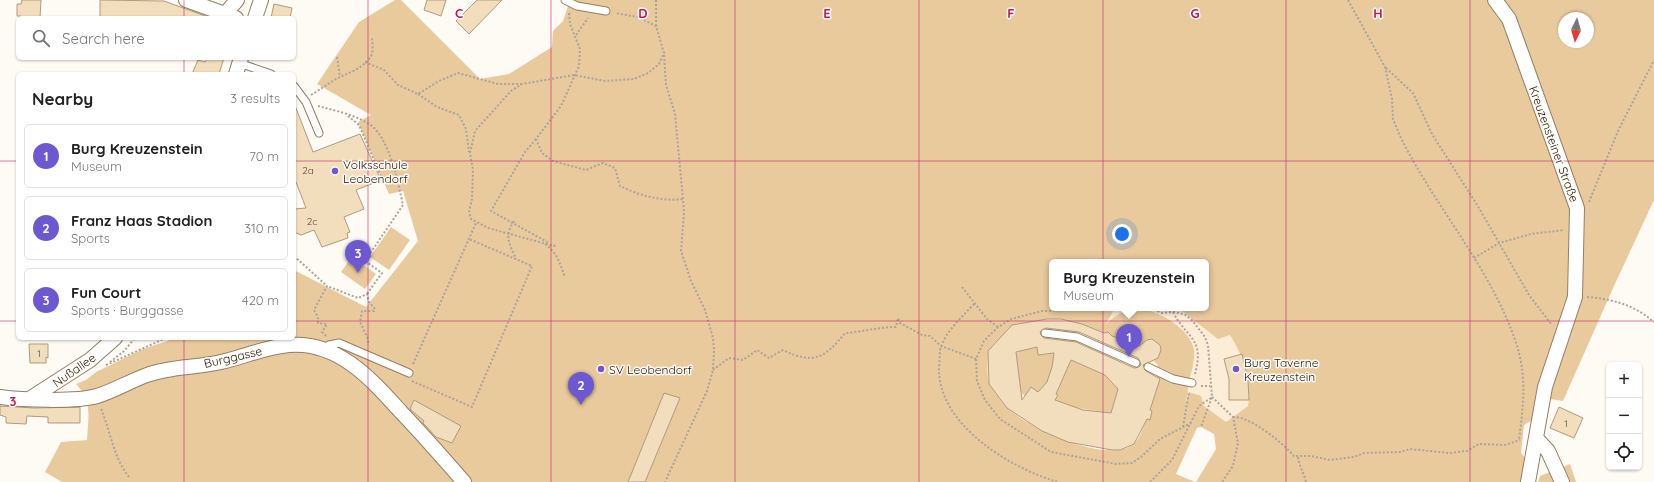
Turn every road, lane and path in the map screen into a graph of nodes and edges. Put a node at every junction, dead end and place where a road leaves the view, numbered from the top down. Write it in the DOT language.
graph roads {
  1 [pos="186,0"];
  2 [pos="237,0"];
  3 [pos="261,0"];
  4 [pos="565,0"];
  5 [pos="656,0"];
  6 [pos="1348,0"];
  7 [pos="1495,0"];
  8 [pos="594,9"];
  9 [pos="606,11"];
  10 [pos="569,14"];
  11 [pos="231,16"];
  12 [pos="256,16"];
  13 [pos="656,26"];
  14 [pos="576,35"];
  15 [pos="372,38"];
  16 [pos="664,54"];
  17 [pos="337,57"];
  18 [pos="1654,60"];
  19 [pos="365,62"];
  20 [pos="239,65"];
  21 [pos="1385,68"];
  22 [pos="264,72"];
  23 [pos="574,75"];
  24 [pos="340,77"];
  25 [pos="522,84"];
  26 [pos="296,89"];
  27 [pos="418,94"];
  28 [pos="305,101"];
  29 [pos="345,114"];
  30 [pos="319,134"];
  31 [pos="536,139"];
  32 [pos="470,153"];
  33 [pos="383,181"];
  34 [pos="683,199"];
  35 [pos="1587,209"];
  36 [pos="513,222"];
  37 [pos="476,223"];
  38 [pos="1577,229"];
  39 [pos="507,233"];
  40 [pos="469,239"];
  41 [pos="533,239"];
  42 [pos="1499,243"];
  43 [pos="296,258"];
  44 [pos="1474,258"];
  45 [pos="516,260"];
  46 [pos="565,277"];
  47 [pos="328,286"];
  48 [pos="962,287"];
  49 [pos="366,294"];
  50 [pos="1575,297"];
  51 [pos="974,304"];
  52 [pos="1049,311"];
  53 [pos="1157,311"];
  54 [pos="1173,312"];
  55 [pos="1654,322"];
  56 [pos="998,327"];
  57 [pos="1045,333"];
  58 [pos="1563,338"];
  59 [pos="113,340"];
  60 [pos="161,340"];
  61 [pos="339,343"];
  62 [pos="941,346"];
  63 [pos="324,349"];
  64 [pos="363,353"];
  65 [pos="976,359"];
  66 [pos="1136,363"];
  67 [pos="105,365"];
  68 [pos="1148,366"];
  69 [pos="713,370"];
  70 [pos="409,373"];
  71 [pos="1190,383"];
  72 [pos="96,396"];
  73 [pos="0,397"];
  74 [pos="1212,397"];
  75 [pos="31,398"];
  76 [pos="1232,417"];
  77 [pos="1191,423"];
  78 [pos="1183,427"];
  79 [pos="1201,427"];
  80 [pos="1536,438"];
  81 [pos="1298,457"];
  82 [pos="129,477"];
  83 [pos="464,482"];
  84 [pos="665,482"];
  85 [pos="1058,482"];
  86 [pos="1150,482"];
  87 [pos="1222,482"];
  88 [pos="1306,482"];
  89 [pos="1528,482"];
  90 [pos="1562,482"];
  1 -- 11 [label="street"];
  2 -- 11 [label="street"];
  3 -- 12 [label="street"];
  4 -- 8 [label="lane"];
  5 -- 13 [label="path"];
  6 -- 21 [label="path"];
  7 -- 38 [label="street, Kreuzensteiner Straße"];
  8 -- 9 [label="lane"];
  8 -- 14 [label="path"];
  9 -- 13 [label="path"];
  10 -- 14 [label="path"];
  13 -- 16 [label="path"];
  14 -- 23 [label="path"];
  15 -- 19 [label="path"];
  16 -- 23 [label="path"];
  16 -- 34 [label="path"];
  17 -- 24 [label="path"];
  18 -- 35 [label="path"];
  19 -- 24 [label="path"];
  19 -- 27 [label="path"];
  20 -- 22 [label="lane"];
  21 -- 42 [label="path"];
  21 -- 44 [label="path"];
  23 -- 25 [label="path"];
  23 -- 31 [label="path"];
  24 -- 28 [label="path"];
  25 -- 27 [label="path"];
  25 -- 32 [label="path"];
  26 -- 28 [label="lane"];
  27 -- 32 [label="path"];
  28 -- 29 [label="path"];
  28 -- 30 [label="lane"];
  29 -- 33 [label="path"];
  29 -- 49 [label="path"];
  31 -- 34 [label="path"];
  31 -- 36 [label="path"];
  32 -- 37 [label="path"];
  34 -- 69 [label="path"];
  36 -- 39 [label="path"];
  36 -- 41 [label="path"];
  37 -- 39 [label="path"];
  37 -- 40 [label="path"];
  38 -- 42 [label="path"];
  38 -- 50 [label="street, Kreuzensteiner Straße"];
  39 -- 41 [label="path"];
  39 -- 45 [label="path"];
  40 -- 45 [label="path"];
  40 -- 70 [label="path"];
  41 -- 46 [label="path"];
  42 -- 44 [label="path"];
  42 -- 58 [label="path"];
  43 -- 47 [label="path"];
  44 -- 81 [label="path"];
  45 -- 70 [label="path"];
  47 -- 49 [label="path"];
  47 -- 61 [label="path"];
  48 -- 51 [label="path"];
  49 -- 64 [label="path"];
  50 -- 55 [label="path"];
  50 -- 58 [label="street, Kreuzensteiner Straße"];
  51 -- 56 [label="path"];
  51 -- 62 [label="path"];
  52 -- 56 [label="path"];
  53 -- 54 [label="path"];
  54 -- 71 [label="path"];
  54 -- 74 [label="path"];
  56 -- 65 [label="path"];
  57 -- 66 [label="lane"];
  58 -- 80 [label="street, Kreuzensteiner Straße"];
  59 -- 75 [label="street, Nußallee"];
  60 -- 67 [label="path"];
  61 -- 63 [label="lane"];
  61 -- 64 [label="lane"];
  62 -- 65 [label="path"];
  62 -- 69 [label="path"];
  62 -- 85 [label="path"];
  63 -- 72 [label="street, Burggasse"];
  63 -- 83 [label="street, Burggasse"];
  64 -- 70 [label="lane"];
  65 -- 78 [label="path"];
  68 -- 71 [label="lane"];
  69 -- 84 [label="path"];
  71 -- 78 [label="path"];
  72 -- 75 [label="street, Burggasse"];
  72 -- 82 [label="path"];
  73 -- 75 [label="street, Burggasse"];
  74 -- 76 [label="path"];
  74 -- 77 [label="path"];
  74 -- 79 [label="path"];
  76 -- 81 [label="path"];
  76 -- 87 [label="path"];
  77 -- 78 [label="path"];
  77 -- 86 [label="path"];
  80 -- 89 [label="street, Kreuzensteiner Straße"];
  80 -- 90 [label="street"];
  81 -- 88 [label="path"];
}
